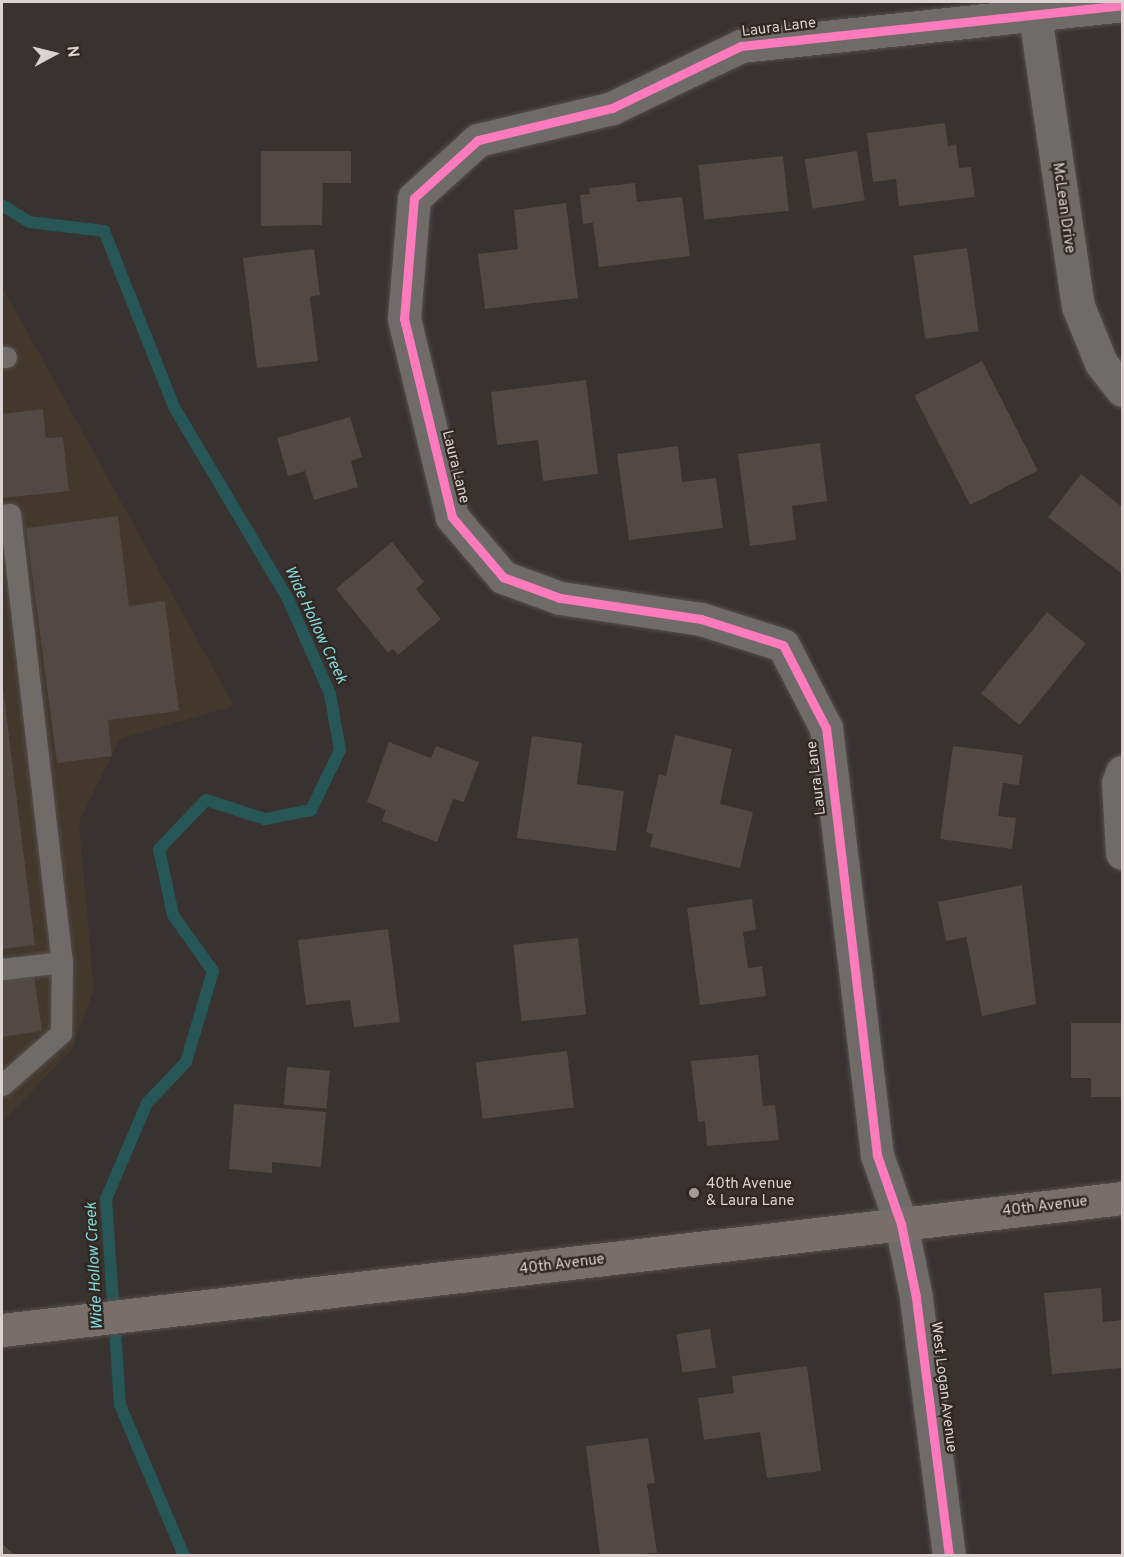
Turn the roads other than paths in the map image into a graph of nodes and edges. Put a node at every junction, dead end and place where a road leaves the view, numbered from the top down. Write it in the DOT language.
graph roads {
  1 [pos="1122,4"];
  2 [pos="1034,8"];
  3 [pos="1122,390"];
  4 [pos="2,515"];
  5 [pos="1122,772"];
  6 [pos="1122,853"];
  7 [pos="62,962"];
  8 [pos="2,969"];
  9 [pos="2,1085"];
  10 [pos="1122,1198"];
  11 [pos="901,1224"];
  12 [pos="8,1330"];
  13 [pos="949,1556"];
  1 -- 2 [label="street, Laura Lane"];
  2 -- 3 [label="street, McLean Drive"];
  2 -- 11 [label="street, Laura Lane"];
  4 -- 7 [label="lane"];
  5 -- 6 [label="street"];
  7 -- 8 [label="lane"];
  7 -- 9 [label="lane"];
  10 -- 11 [label="main road, 40th Avenue"];
  11 -- 12 [label="main road, 40th Avenue"];
  11 -- 13 [label="street, West Logan Avenue"];
}
